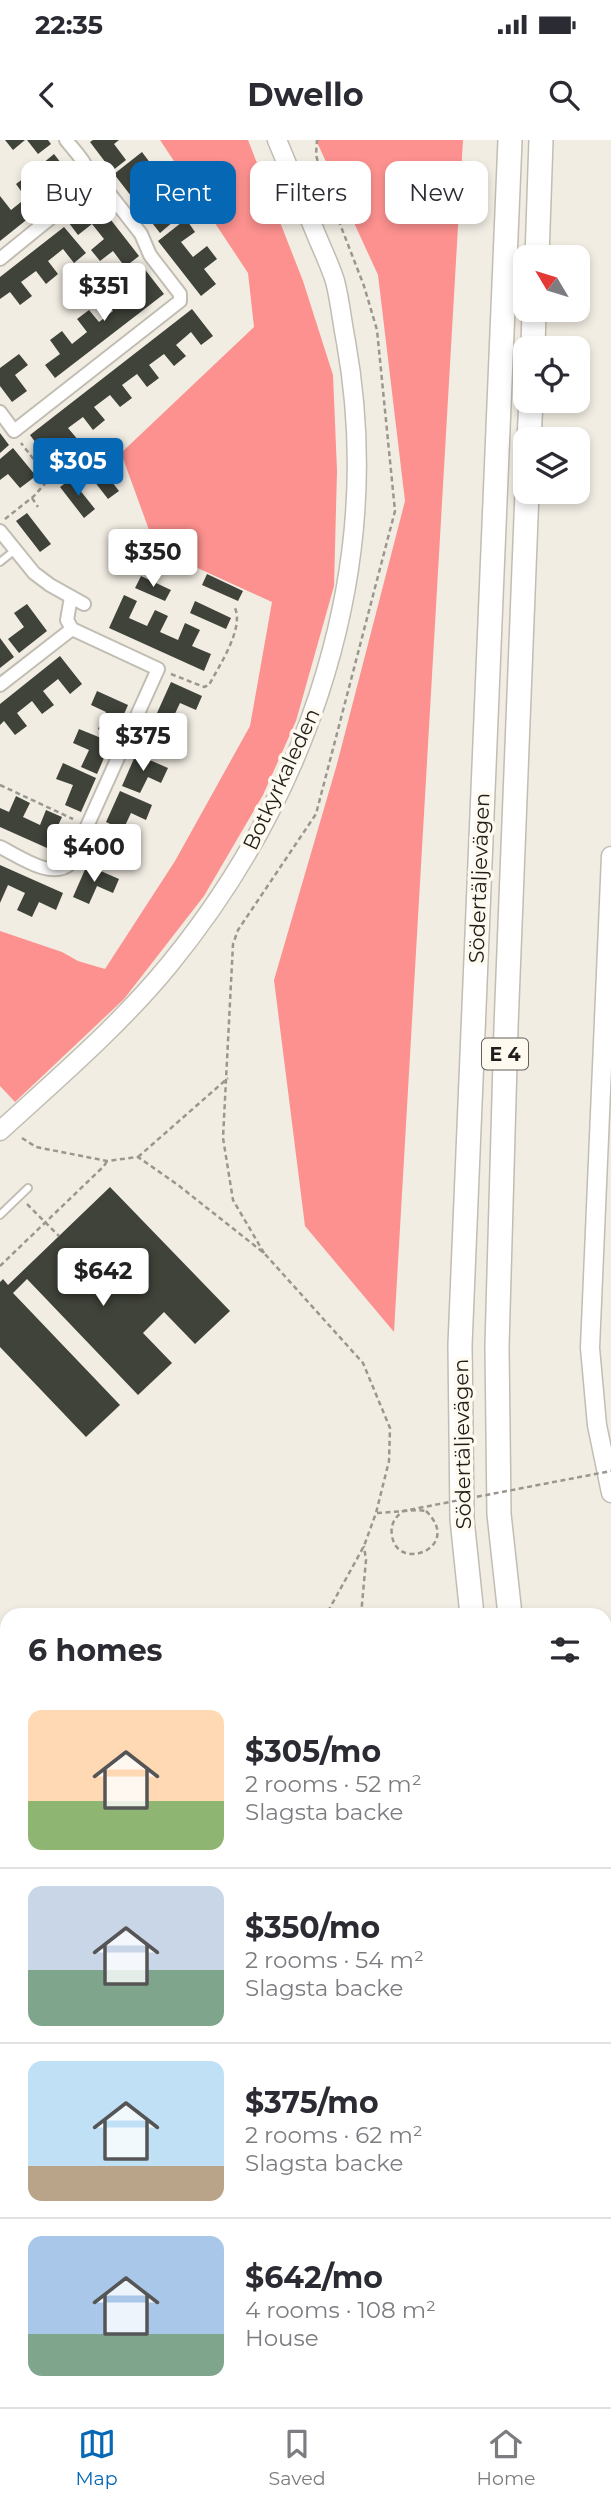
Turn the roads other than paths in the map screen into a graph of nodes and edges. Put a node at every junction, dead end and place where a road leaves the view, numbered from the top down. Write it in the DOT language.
graph roads {
  1 [pos="66,140"];
  2 [pos="277,140"];
  3 [pos="510,140"];
  4 [pos="541,140"];
  5 [pos="83,161"];
  6 [pos="116,202"];
  7 [pos="43,224"];
  8 [pos="537,245"];
  9 [pos="0,259"];
  10 [pos="0,412"];
  11 [pos="527,504"];
  12 [pos="0,531"];
  13 [pos="15,551"];
  14 [pos="0,562"];
  15 [pos="71,597"];
  16 [pos="84,604"];
  17 [pos="72,629"];
  18 [pos="0,685"];
  19 [pos="0,847"];
  20 [pos="611,856"];
  21 [pos="610,902"];
  22 [pos="0,1131"];
  23 [pos="28,1188"];
  24 [pos="0,1215"];
  25 [pos="611,1493"];
  26 [pos="471,1608"];
  27 [pos="509,1608"];
  1 -- 5 [label="street"];
  2 -- 22 [label="main road, Botkyrkaleden"];
  3 -- 26 [label="highway, Södertäljevägen / E 4"];
  4 -- 8 [label="highway"];
  6 -- 10 [label="street"];
  7 -- 9 [label="street"];
  11 -- 27 [label="highway, Södertäljevägen / E 4"];
  12 -- 13 [label="street"];
  13 -- 14 [label="lane"];
  13 -- 15 [label="street"];
  15 -- 16 [label="street"];
  15 -- 17 [label="street"];
  17 -- 18 [label="street"];
  17 -- 19 [label="street"];
  20 -- 21 [label="main road"];
  21 -- 25 [label="main road"];
  23 -- 24 [label="lane"];
}
